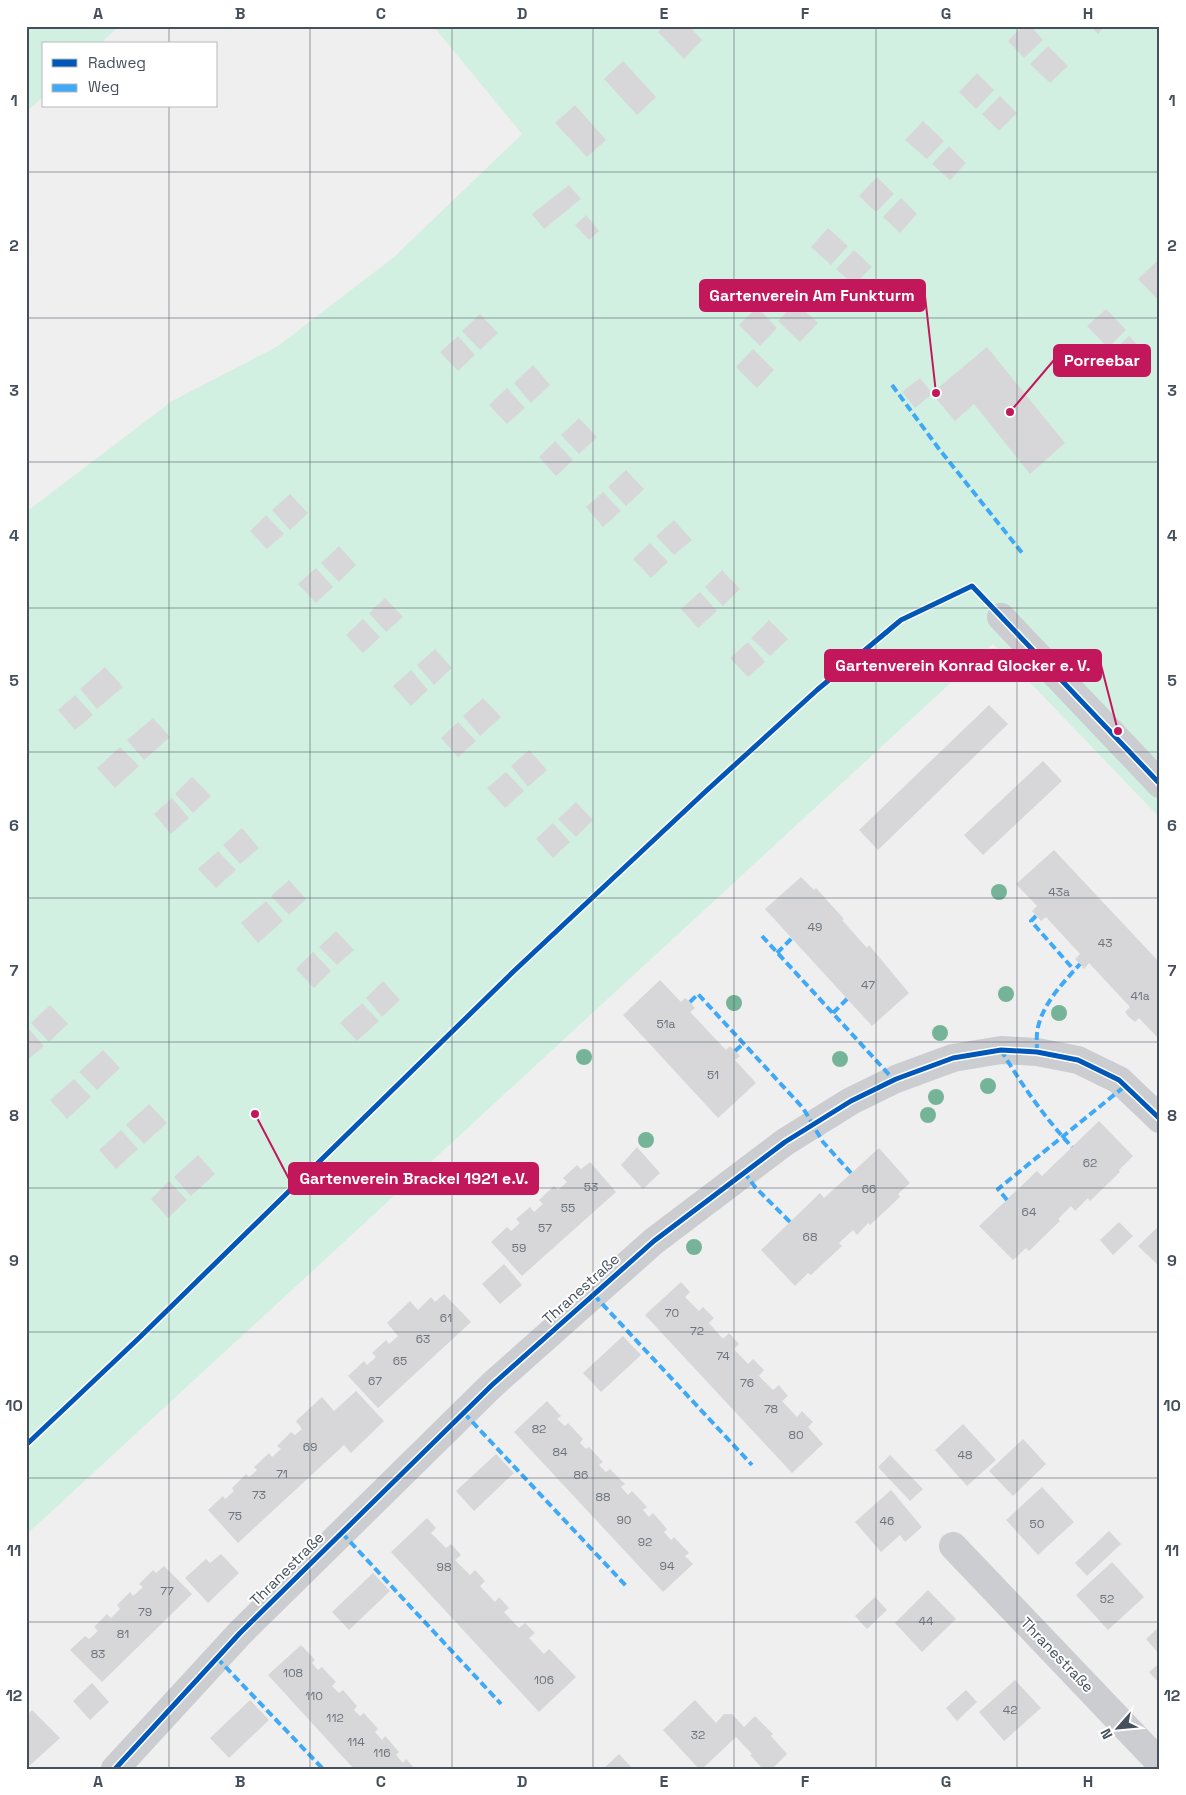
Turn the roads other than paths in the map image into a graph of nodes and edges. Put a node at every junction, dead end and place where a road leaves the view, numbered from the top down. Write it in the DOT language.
graph roads {
  1 [pos="1001,617"];
  2 [pos="1160,784"];
  3 [pos="1160,1118"];
  4 [pos="953,1546"];
  5 [pos="1160,1763"];
  6 [pos="116,1769"];
  1 -- 2 [label="street"];
  3 -- 6 [label="street, Thranestraße"];
  4 -- 5 [label="street, Thranestraße"];
}
